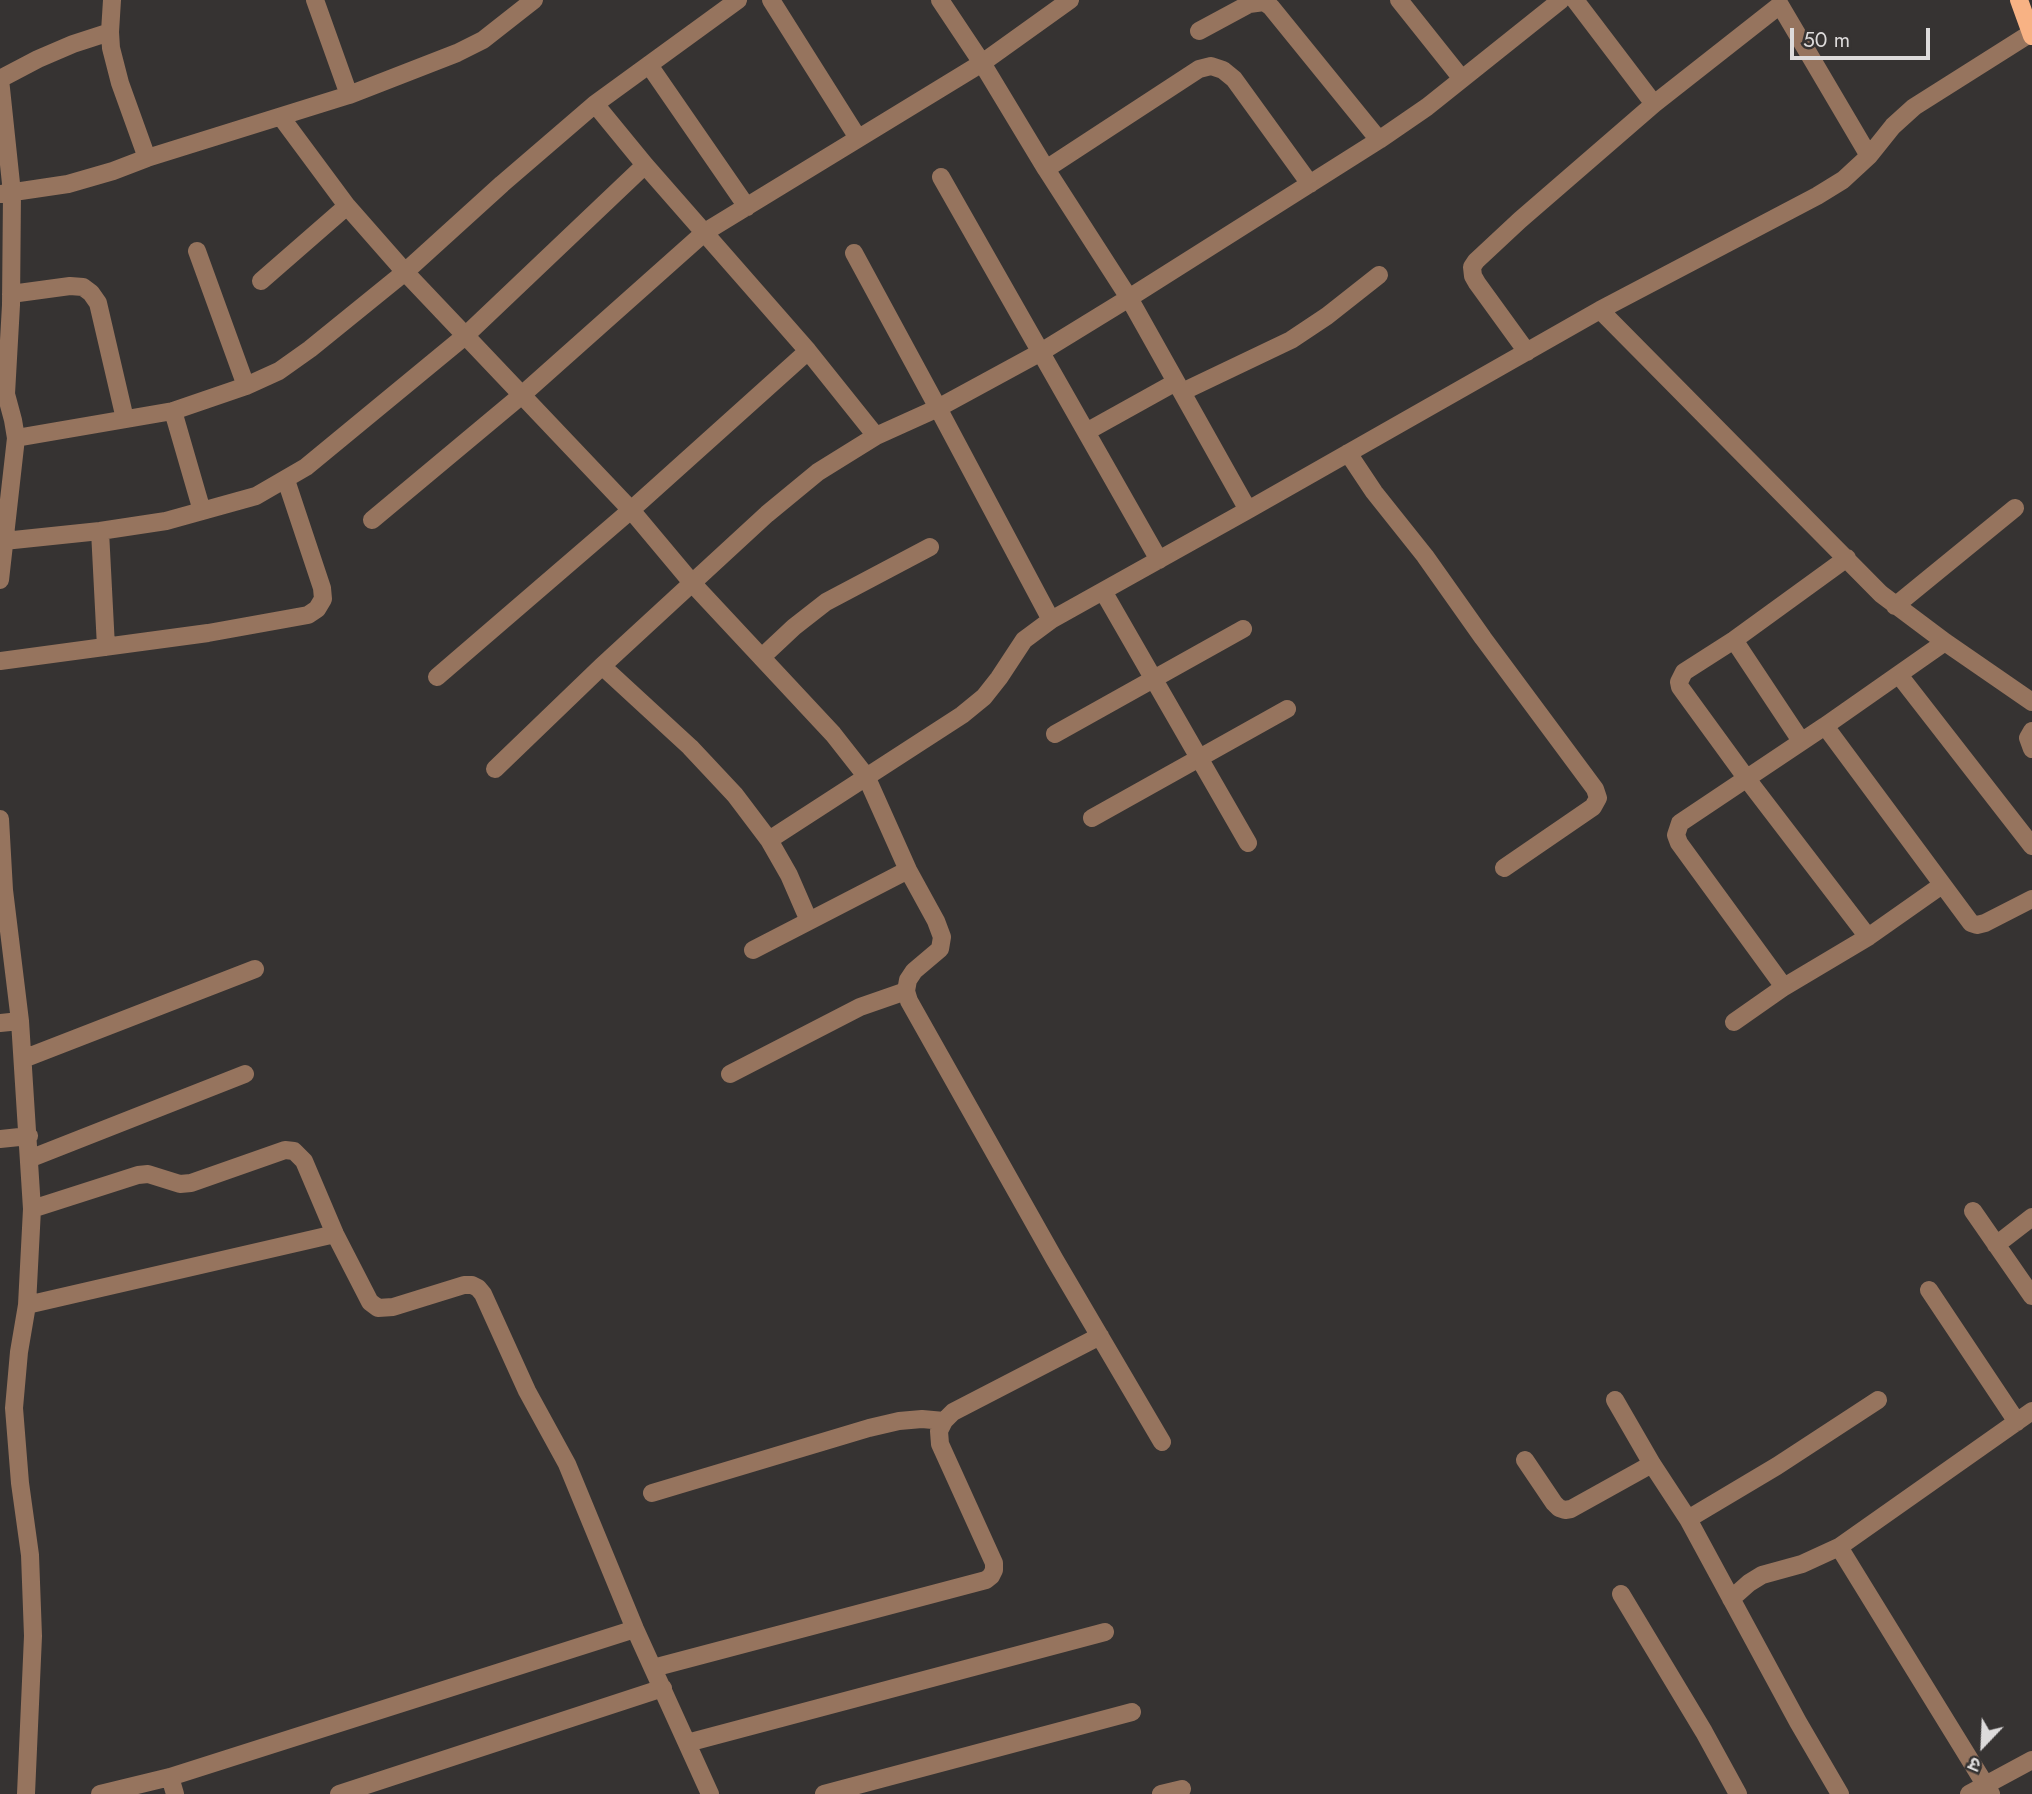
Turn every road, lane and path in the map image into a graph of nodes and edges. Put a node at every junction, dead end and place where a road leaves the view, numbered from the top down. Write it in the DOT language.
graph roads {
  1 [pos="112,0"];
  2 [pos="315,0"];
  3 [pos="534,0"];
  4 [pos="738,0"];
  5 [pos="771,0"];
  6 [pos="940,0"];
  7 [pos="1070,0"];
  8 [pos="1399,0"];
  9 [pos="1560,0"];
  10 [pos="1575,0"];
  11 [pos="2020,0"];
  12 [pos="1778,3"];
  13 [pos="1199,31"];
  14 [pos="110,32"];
  15 [pos="2031,35"];
  16 [pos="982,63"];
  17 [pos="649,65"];
  18 [pos="0,78"];
  19 [pos="1462,79"];
  20 [pos="349,95"];
  21 [pos="595,104"];
  22 [pos="1654,104"];
  23 [pos="281,117"];
  24 [pos="858,138"];
  25 [pos="1379,140"];
  26 [pos="1869,156"];
  27 [pos="147,158"];
  28 [pos="645,165"];
  29 [pos="1046,169"];
  30 [pos="941,177"];
  31 [pos="1310,184"];
  32 [pos="6,193"];
  33 [pos="348,206"];
  34 [pos="747,207"];
  35 [pos="705,232"];
  36 [pos="197,251"];
  37 [pos="854,253"];
  38 [pos="405,272"];
  39 [pos="1379,275"];
  40 [pos="261,281"];
  41 [pos="1129,298"];
  42 [pos="7,301"];
  43 [pos="1600,310"];
  44 [pos="465,336"];
  45 [pos="808,351"];
  46 [pos="1041,352"];
  47 [pos="1527,352"];
  48 [pos="246,386"];
  49 [pos="1179,387"];
  50 [pos="523,394"];
  51 [pos="938,408"];
  52 [pos="173,411"];
  53 [pos="7,419"];
  54 [pos="125,419"];
  55 [pos="1086,432"];
  56 [pos="876,436"];
  57 [pos="16,438"];
  58 [pos="1348,453"];
  59 [pos="285,480"];
  60 [pos="5,499"];
  61 [pos="2015,508"];
  62 [pos="631,510"];
  63 [pos="1248,510"];
  64 [pos="202,511"];
  65 [pos="372,520"];
  66 [pos="100,531"];
  67 [pos="4,541"];
  68 [pos="930,547"];
  69 [pos="1847,558"];
  70 [pos="1159,560"];
  71 [pos="0,580"];
  72 [pos="693,584"];
  73 [pos="1103,591"];
  74 [pos="1895,606"];
  75 [pos="1051,620"];
  76 [pos="1243,629"];
  77 [pos="1734,640"];
  78 [pos="1945,642"];
  79 [pos="106,647"];
  80 [pos="762,657"];
  81 [pos="0,661"];
  82 [pos="602,666"];
  83 [pos="1899,675"];
  84 [pos="437,677"];
  85 [pos="1154,679"];
  86 [pos="2032,702"];
  87 [pos="1287,709"];
  88 [pos="1825,726"];
  89 [pos="2032,731"];
  90 [pos="1055,734"];
  91 [pos="1801,741"];
  92 [pos="2032,749"];
  93 [pos="1199,758"];
  94 [pos="495,769"];
  95 [pos="866,776"];
  96 [pos="1747,779"];
  97 [pos="1092,818"];
  98 [pos="0,819"];
  99 [pos="769,840"];
  100 [pos="1248,843"];
  101 [pos="2032,846"];
  102 [pos="1504,868"];
  103 [pos="908,870"];
  104 [pos="1942,885"];
  105 [pos="2,890"];
  106 [pos="2032,899"];
  107 [pos="809,921"];
  108 [pos="1868,937"];
  109 [pos="753,950"];
  110 [pos="255,969"];
  111 [pos="1784,987"];
  112 [pos="906,991"];
  113 [pos="20,1021"];
  114 [pos="1734,1022"];
  115 [pos="0,1023"];
  116 [pos="23,1059"];
  117 [pos="245,1074"];
  118 [pos="730,1074"];
  119 [pos="29,1136"];
  120 [pos="0,1139"];
  121 [pos="29,1159"];
  122 [pos="32,1209"];
  123 [pos="1973,1211"];
  124 [pos="2032,1217"];
  125 [pos="335,1234"];
  126 [pos="1996,1245"];
  127 [pos="1929,1290"];
  128 [pos="2032,1296"];
  129 [pos="27,1305"];
  130 [pos="1100,1336"];
  131 [pos="1615,1400"];
  132 [pos="1878,1400"];
  133 [pos="2032,1411"];
  134 [pos="944,1421"];
  135 [pos="2017,1422"];
  136 [pos="1163,1442"];
  137 [pos="1525,1460"];
  138 [pos="1652,1464"];
  139 [pos="652,1493"];
  140 [pos="1688,1519"];
  141 [pos="1839,1547"];
  142 [pos="1621,1594"];
  143 [pos="1731,1599"];
  144 [pos="635,1629"];
  145 [pos="1105,1632"];
  146 [pos="653,1668"];
  147 [pos="663,1688"];
  148 [pos="1132,1712"];
  149 [pos="687,1743"];
  150 [pos="2032,1760"];
  151 [pos="172,1786"];
  152 [pos="1182,1789"];
  153 [pos="1989,1789"];
  154 [pos="26,1794"];
  155 [pos="100,1794"];
  156 [pos="338,1794"];
  157 [pos="710,1794"];
  158 [pos="824,1794"];
  159 [pos="1161,1794"];
  160 [pos="1738,1794"];
  161 [pos="1840,1794"];
  162 [pos="1969,1794"];
  1 -- 14 [label="street"];
  2 -- 20 [label="street"];
  3 -- 20 [label="street"];
  4 -- 17 [label="street"];
  5 -- 24 [label="street"];
  6 -- 16 [label="street"];
  7 -- 16 [label="street"];
  8 -- 19 [label="street"];
  9 -- 19 [label="street"];
  10 -- 22 [label="street"];
  11 -- 15 [label="main road"];
  12 -- 22 [label="street"];
  12 -- 26 [label="street"];
  13 -- 25 [label="street"];
  14 -- 18 [label="street"];
  14 -- 27 [label="street"];
  15 -- 26 [label="street"];
  16 -- 24 [label="street"];
  16 -- 29 [label="street"];
  17 -- 21 [label="street"];
  17 -- 34 [label="street"];
  18 -- 32 [label="street"];
  19 -- 25 [label="street"];
  20 -- 23 [label="street"];
  21 -- 28 [label="street"];
  21 -- 38 [label="street"];
  22 -- 47 [label="street"];
  23 -- 27 [label="street"];
  23 -- 33 [label="street"];
  24 -- 34 [label="street"];
  25 -- 31 [label="street"];
  26 -- 43 [label="street"];
  27 -- 32 [label="street"];
  28 -- 35 [label="street"];
  28 -- 44 [label="street"];
  29 -- 31 [label="street"];
  29 -- 41 [label="street"];
  30 -- 46 [label="street"];
  31 -- 41 [label="street"];
  32 -- 42 [label="street"];
  33 -- 38 [label="street"];
  33 -- 40 [label="street"];
  34 -- 35 [label="street"];
  35 -- 45 [label="street"];
  35 -- 50 [label="street"];
  36 -- 48 [label="street"];
  37 -- 51 [label="street"];
  38 -- 44 [label="street"];
  38 -- 48 [label="street"];
  39 -- 49 [label="street"];
  41 -- 46 [label="street"];
  41 -- 49 [label="street"];
  42 -- 53 [label="street"];
  42 -- 54 [label="street"];
  43 -- 47 [label="street"];
  43 -- 69 [label="street"];
  44 -- 50 [label="street"];
  44 -- 59 [label="street"];
  45 -- 56 [label="street"];
  45 -- 62 [label="street"];
  46 -- 51 [label="street"];
  46 -- 55 [label="street"];
  47 -- 58 [label="street"];
  48 -- 52 [label="street"];
  49 -- 55 [label="street"];
  49 -- 63 [label="street"];
  50 -- 62 [label="street"];
  50 -- 65 [label="street"];
  51 -- 56 [label="street"];
  51 -- 75 [label="street"];
  52 -- 54 [label="street"];
  52 -- 64 [label="street"];
  53 -- 57 [label="street"];
  54 -- 57 [label="street"];
  55 -- 70 [label="street"];
  56 -- 72 [label="street"];
  57 -- 60 [label="street"];
  58 -- 63 [label="street"];
  58 -- 102 [label="street"];
  59 -- 64 [label="street"];
  59 -- 79 [label="street"];
  60 -- 67 [label="street"];
  61 -- 74 [label="street"];
  62 -- 72 [label="street"];
  62 -- 84 [label="street"];
  63 -- 70 [label="street"];
  64 -- 66 [label="street"];
  66 -- 67 [label="street"];
  66 -- 79 [label="street"];
  67 -- 71 [label="street"];
  68 -- 80 [label="street"];
  69 -- 74 [label="street"];
  69 -- 77 [label="street"];
  70 -- 73 [label="street"];
  72 -- 80 [label="street"];
  72 -- 82 [label="street"];
  73 -- 75 [label="street"];
  73 -- 85 [label="street"];
  74 -- 78 [label="street"];
  75 -- 95 [label="street"];
  76 -- 85 [label="street"];
  77 -- 91 [label="street"];
  77 -- 96 [label="street"];
  78 -- 83 [label="street"];
  78 -- 86 [label="street"];
  79 -- 81 [label="street"];
  80 -- 95 [label="street"];
  82 -- 94 [label="street"];
  82 -- 99 [label="street"];
  83 -- 88 [label="street"];
  83 -- 101 [label="street"];
  85 -- 90 [label="street"];
  85 -- 93 [label="street"];
  87 -- 93 [label="street"];
  88 -- 91 [label="street"];
  88 -- 104 [label="street"];
  89 -- 92 [label="street"];
  91 -- 96 [label="street"];
  93 -- 97 [label="street"];
  93 -- 100 [label="street"];
  95 -- 99 [label="street"];
  95 -- 103 [label="street"];
  96 -- 108 [label="street"];
  96 -- 111 [label="street"];
  98 -- 105 [label="street"];
  99 -- 107 [label="street"];
  103 -- 107 [label="street"];
  103 -- 112 [label="street"];
  104 -- 106 [label="street"];
  104 -- 108 [label="street"];
  105 -- 113 [label="street"];
  107 -- 109 [label="street"];
  108 -- 111 [label="street"];
  110 -- 116 [label="street"];
  111 -- 114 [label="street"];
  112 -- 118 [label="street"];
  112 -- 130 [label="street"];
  113 -- 115 [label="street"];
  113 -- 116 [label="street"];
  116 -- 119 [label="street"];
  117 -- 121 [label="street"];
  119 -- 120 [label="street"];
  119 -- 121 [label="street"];
  121 -- 122 [label="street"];
  122 -- 125 [label="street"];
  122 -- 129 [label="street"];
  123 -- 126 [label="street"];
  124 -- 126 [label="street"];
  125 -- 129 [label="street"];
  125 -- 144 [label="street"];
  126 -- 128 [label="street"];
  127 -- 135 [label="street"];
  129 -- 154 [label="street"];
  130 -- 134 [label="street"];
  130 -- 136 [label="street"];
  131 -- 138 [label="street"];
  132 -- 140 [label="street"];
  133 -- 135 [label="street"];
  134 -- 139 [label="street"];
  134 -- 146 [label="street"];
  135 -- 141 [label="street"];
  137 -- 138 [label="street"];
  138 -- 140 [label="street"];
  140 -- 143 [label="street"];
  141 -- 143 [label="street"];
  141 -- 153 [label="street"];
  142 -- 160 [label="street"];
  143 -- 161 [label="street"];
  144 -- 146 [label="street"];
  144 -- 151 [label="street"];
  145 -- 149 [label="street"];
  146 -- 147 [label="street"];
  147 -- 149 [label="street"];
  147 -- 156 [label="street"];
  148 -- 158 [label="street"];
  149 -- 157 [label="street"];
  150 -- 153 [label="street"];
  151 -- 155 [label="street"];
  152 -- 159 [label="street"];
  153 -- 162 [label="street"];
}
